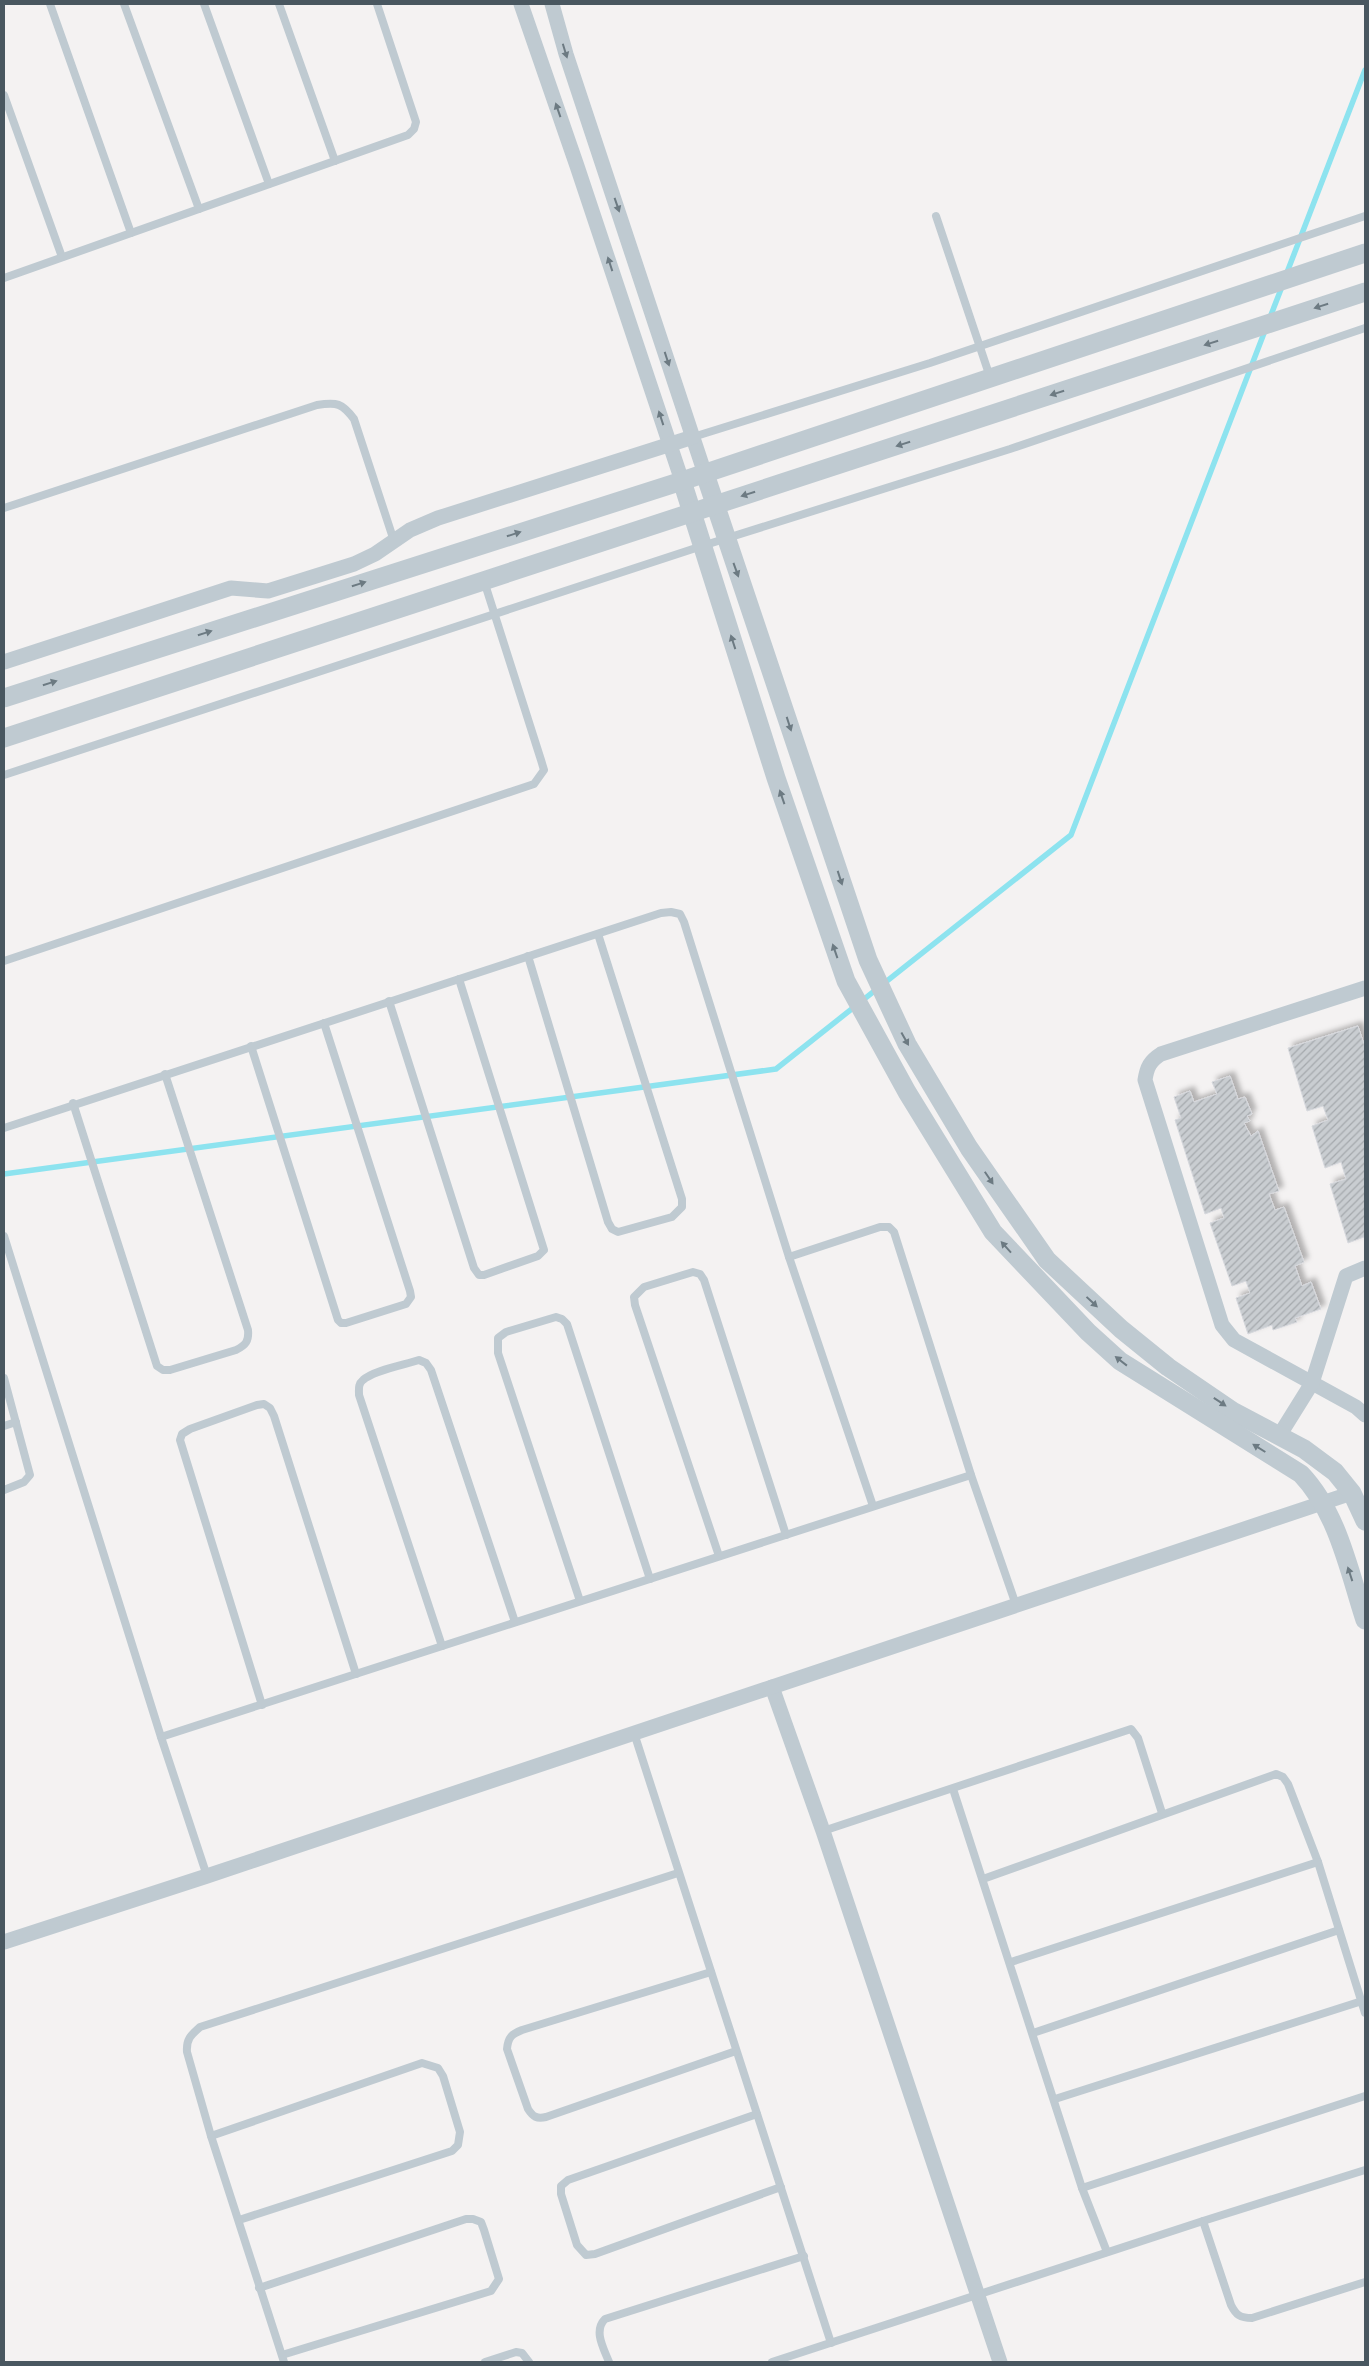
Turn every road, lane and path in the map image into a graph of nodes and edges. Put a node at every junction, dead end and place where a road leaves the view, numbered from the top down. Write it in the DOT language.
graph roads {
  1 [pos="50,4"];
  2 [pos="124,4"];
  3 [pos="204,4"];
  4 [pos="279,4"];
  5 [pos="377,4"];
  6 [pos="521,4"];
  7 [pos="552,4"];
  8 [pos="4,96"];
  9 [pos="601,157"];
  10 [pos="335,161"];
  11 [pos="577,166"];
  12 [pos="269,184"];
  13 [pos="199,209"];
  14 [pos="936,216"];
  15 [pos="1365,216"];
  16 [pos="131,233"];
  17 [pos="1365,253"];
  18 [pos="62,257"];
  19 [pos="4,278"];
  20 [pos="1365,292"];
  21 [pos="1365,328"];
  22 [pos="980,346"];
  23 [pos="990,378"];
  24 [pos="693,437"];
  25 [pos="670,444"];
  26 [pos="705,474"];
  27 [pos="682,481"];
  28 [pos="715,505"];
  29 [pos="4,508"];
  30 [pos="692,513"];
  31 [pos="725,539"];
  32 [pos="394,541"];
  33 [pos="702,546"];
  34 [pos="484,581"];
  35 [pos="494,614"];
  36 [pos="4,662"];
  37 [pos="4,698"];
  38 [pos="4,738"];
  39 [pos="4,775"];
  40 [pos="598,934"];
  41 [pos="528,956"];
  42 [pos="4,962"];
  43 [pos="459,979"];
  44 [pos="1365,988"];
  45 [pos="389,1001"];
  46 [pos="324,1022"];
  47 [pos="250,1046"];
  48 [pos="165,1074"];
  49 [pos="74,1104"];
  50 [pos="4,1128"];
  51 [pos="4,1236"];
  52 [pos="789,1257"];
  53 [pos="1365,1268"];
  54 [pos="4,1378"];
  55 [pos="1312,1383"];
  56 [pos="1365,1415"];
  57 [pos="16,1422"];
  58 [pos="4,1426"];
  59 [pos="1279,1436"];
  60 [pos="971,1475"];
  61 [pos="4,1490"];
  62 [pos="1352,1493"];
  63 [pos="1324,1502"];
  64 [pos="873,1506"];
  65 [pos="1365,1521"];
  66 [pos="786,1535"];
  67 [pos="719,1556"];
  68 [pos="650,1579"];
  69 [pos="580,1601"];
  70 [pos="1016,1605"];
  71 [pos="1365,1620"];
  72 [pos="515,1622"];
  73 [pos="442,1646"];
  74 [pos="356,1674"];
  75 [pos="772,1687"];
  76 [pos="262,1704"];
  77 [pos="634,1733"];
  78 [pos="161,1737"];
  79 [pos="953,1789"];
  80 [pos="1162,1813"];
  81 [pos="823,1831"];
  82 [pos="1318,1862"];
  83 [pos="678,1873"];
  84 [pos="207,1876"];
  85 [pos="983,1879"];
  86 [pos="1339,1930"];
  87 [pos="4,1942"];
  88 [pos="1011,1962"];
  89 [pos="711,1972"];
  90 [pos="1362,2001"];
  91 [pos="1365,2013"];
  92 [pos="1033,2033"];
  93 [pos="736,2051"];
  94 [pos="1365,2096"];
  95 [pos="1055,2099"];
  96 [pos="758,2114"];
  97 [pos="211,2136"];
  98 [pos="1365,2170"];
  99 [pos="781,2187"];
  100 [pos="1082,2188"];
  101 [pos="239,2220"];
  102 [pos="1203,2221"];
  103 [pos="1107,2252"];
  104 [pos="804,2256"];
  105 [pos="1365,2282"];
  106 [pos="259,2288"];
  107 [pos="977,2295"];
  108 [pos="830,2342"];
  109 [pos="283,2359"];
  110 [pos="485,2362"];
  111 [pos="528,2362"];
  112 [pos="609,2362"];
  113 [pos="772,2362"];
  114 [pos="1000,2362"];
  1 -- 16 [label="lane"];
  2 -- 13 [label="lane"];
  3 -- 12 [label="lane"];
  4 -- 10 [label="lane"];
  5 -- 10 [label="lane"];
  11 -- 6 [label="street, one-way"];
  7 -- 9 [label="street, one-way"];
  8 -- 18 [label="lane"];
  9 -- 11 [label="street"];
  9 -- 24 [label="street, one-way"];
  10 -- 12 [label="lane"];
  25 -- 11 [label="street, one-way"];
  12 -- 13 [label="lane"];
  13 -- 16 [label="lane"];
  14 -- 22 [label="lane"];
  15 -- 22 [label="lane"];
  16 -- 18 [label="lane"];
  17 -- 23 [label="street"];
  18 -- 19 [label="lane"];
  20 -- 28 [label="street, one-way"];
  21 -- 31 [label="lane"];
  22 -- 23 [label="lane"];
  22 -- 24 [label="lane"];
  23 -- 26 [label="street"];
  24 -- 25 [label="street"];
  24 -- 26 [label="street"];
  25 -- 27 [label="street"];
  25 -- 32 [label="street"];
  26 -- 27 [label="street"];
  26 -- 28 [label="street"];
  27 -- 30 [label="street"];
  37 -- 27 [label="street, one-way"];
  28 -- 30 [label="street"];
  28 -- 31 [label="street"];
  29 -- 32 [label="lane"];
  30 -- 33 [label="street"];
  30 -- 34 [label="street"];
  31 -- 33 [label="lane"];
  31 -- 59 [label="street, one-way"];
  32 -- 36 [label="street"];
  33 -- 35 [label="lane"];
  63 -- 33 [label="street, one-way"];
  34 -- 35 [label="lane"];
  34 -- 38 [label="street"];
  35 -- 39 [label="lane"];
  35 -- 42 [label="lane"];
  40 -- 41 [label="lane"];
  40 -- 41 [label="lane"];
  40 -- 52 [label="lane"];
  41 -- 43 [label="lane"];
  43 -- 45 [label="lane"];
  43 -- 45 [label="lane"];
  44 -- 55 [label="street"];
  45 -- 46 [label="lane"];
  46 -- 47 [label="lane"];
  46 -- 47 [label="lane"];
  47 -- 48 [label="lane"];
  48 -- 49 [label="lane"];
  48 -- 49 [label="lane"];
  49 -- 50 [label="lane"];
  51 -- 78 [label="lane"];
  52 -- 60 [label="lane"];
  52 -- 64 [label="lane"];
  53 -- 55 [label="street"];
  54 -- 57 [label="lane"];
  55 -- 56 [label="street"];
  55 -- 59 [label="street"];
  57 -- 58 [label="lane"];
  57 -- 61 [label="lane"];
  59 -- 62 [label="street"];
  60 -- 64 [label="lane"];
  60 -- 70 [label="lane"];
  62 -- 63 [label="street"];
  62 -- 65 [label="street"];
  63 -- 70 [label="street"];
  71 -- 63 [label="street, one-way"];
  64 -- 66 [label="lane"];
  66 -- 67 [label="lane"];
  66 -- 67 [label="lane"];
  67 -- 68 [label="lane"];
  68 -- 69 [label="lane"];
  68 -- 69 [label="lane"];
  69 -- 72 [label="lane"];
  70 -- 75 [label="street"];
  72 -- 73 [label="lane"];
  72 -- 73 [label="lane"];
  73 -- 74 [label="lane"];
  74 -- 76 [label="lane"];
  74 -- 76 [label="lane"];
  75 -- 77 [label="street"];
  75 -- 81 [label="street"];
  76 -- 78 [label="lane"];
  77 -- 83 [label="lane"];
  77 -- 84 [label="street"];
  78 -- 84 [label="lane"];
  79 -- 80 [label="lane"];
  79 -- 81 [label="lane"];
  79 -- 85 [label="lane"];
  80 -- 82 [label="lane"];
  80 -- 85 [label="lane"];
  81 -- 107 [label="street"];
  82 -- 86 [label="lane"];
  82 -- 88 [label="lane"];
  83 -- 89 [label="lane"];
  83 -- 97 [label="lane"];
  84 -- 87 [label="street"];
  85 -- 88 [label="lane"];
  86 -- 90 [label="lane"];
  86 -- 92 [label="lane"];
  88 -- 92 [label="lane"];
  89 -- 93 [label="lane"];
  89 -- 93 [label="lane"];
  90 -- 91 [label="lane"];
  90 -- 95 [label="lane"];
  92 -- 95 [label="lane"];
  93 -- 96 [label="lane"];
  94 -- 100 [label="lane"];
  95 -- 100 [label="lane"];
  96 -- 99 [label="lane"];
  96 -- 99 [label="lane"];
  97 -- 101 [label="lane"];
  97 -- 101 [label="lane"];
  98 -- 102 [label="lane"];
  99 -- 104 [label="lane"];
  100 -- 103 [label="lane"];
  101 -- 106 [label="lane"];
  102 -- 103 [label="lane"];
  102 -- 105 [label="lane"];
  103 -- 107 [label="lane"];
  104 -- 108 [label="lane"];
  104 -- 112 [label="lane"];
  106 -- 109 [label="lane"];
  106 -- 109 [label="lane"];
  107 -- 108 [label="lane"];
  107 -- 114 [label="street"];
  108 -- 113 [label="lane"];
  110 -- 111 [label="lane"];
}
